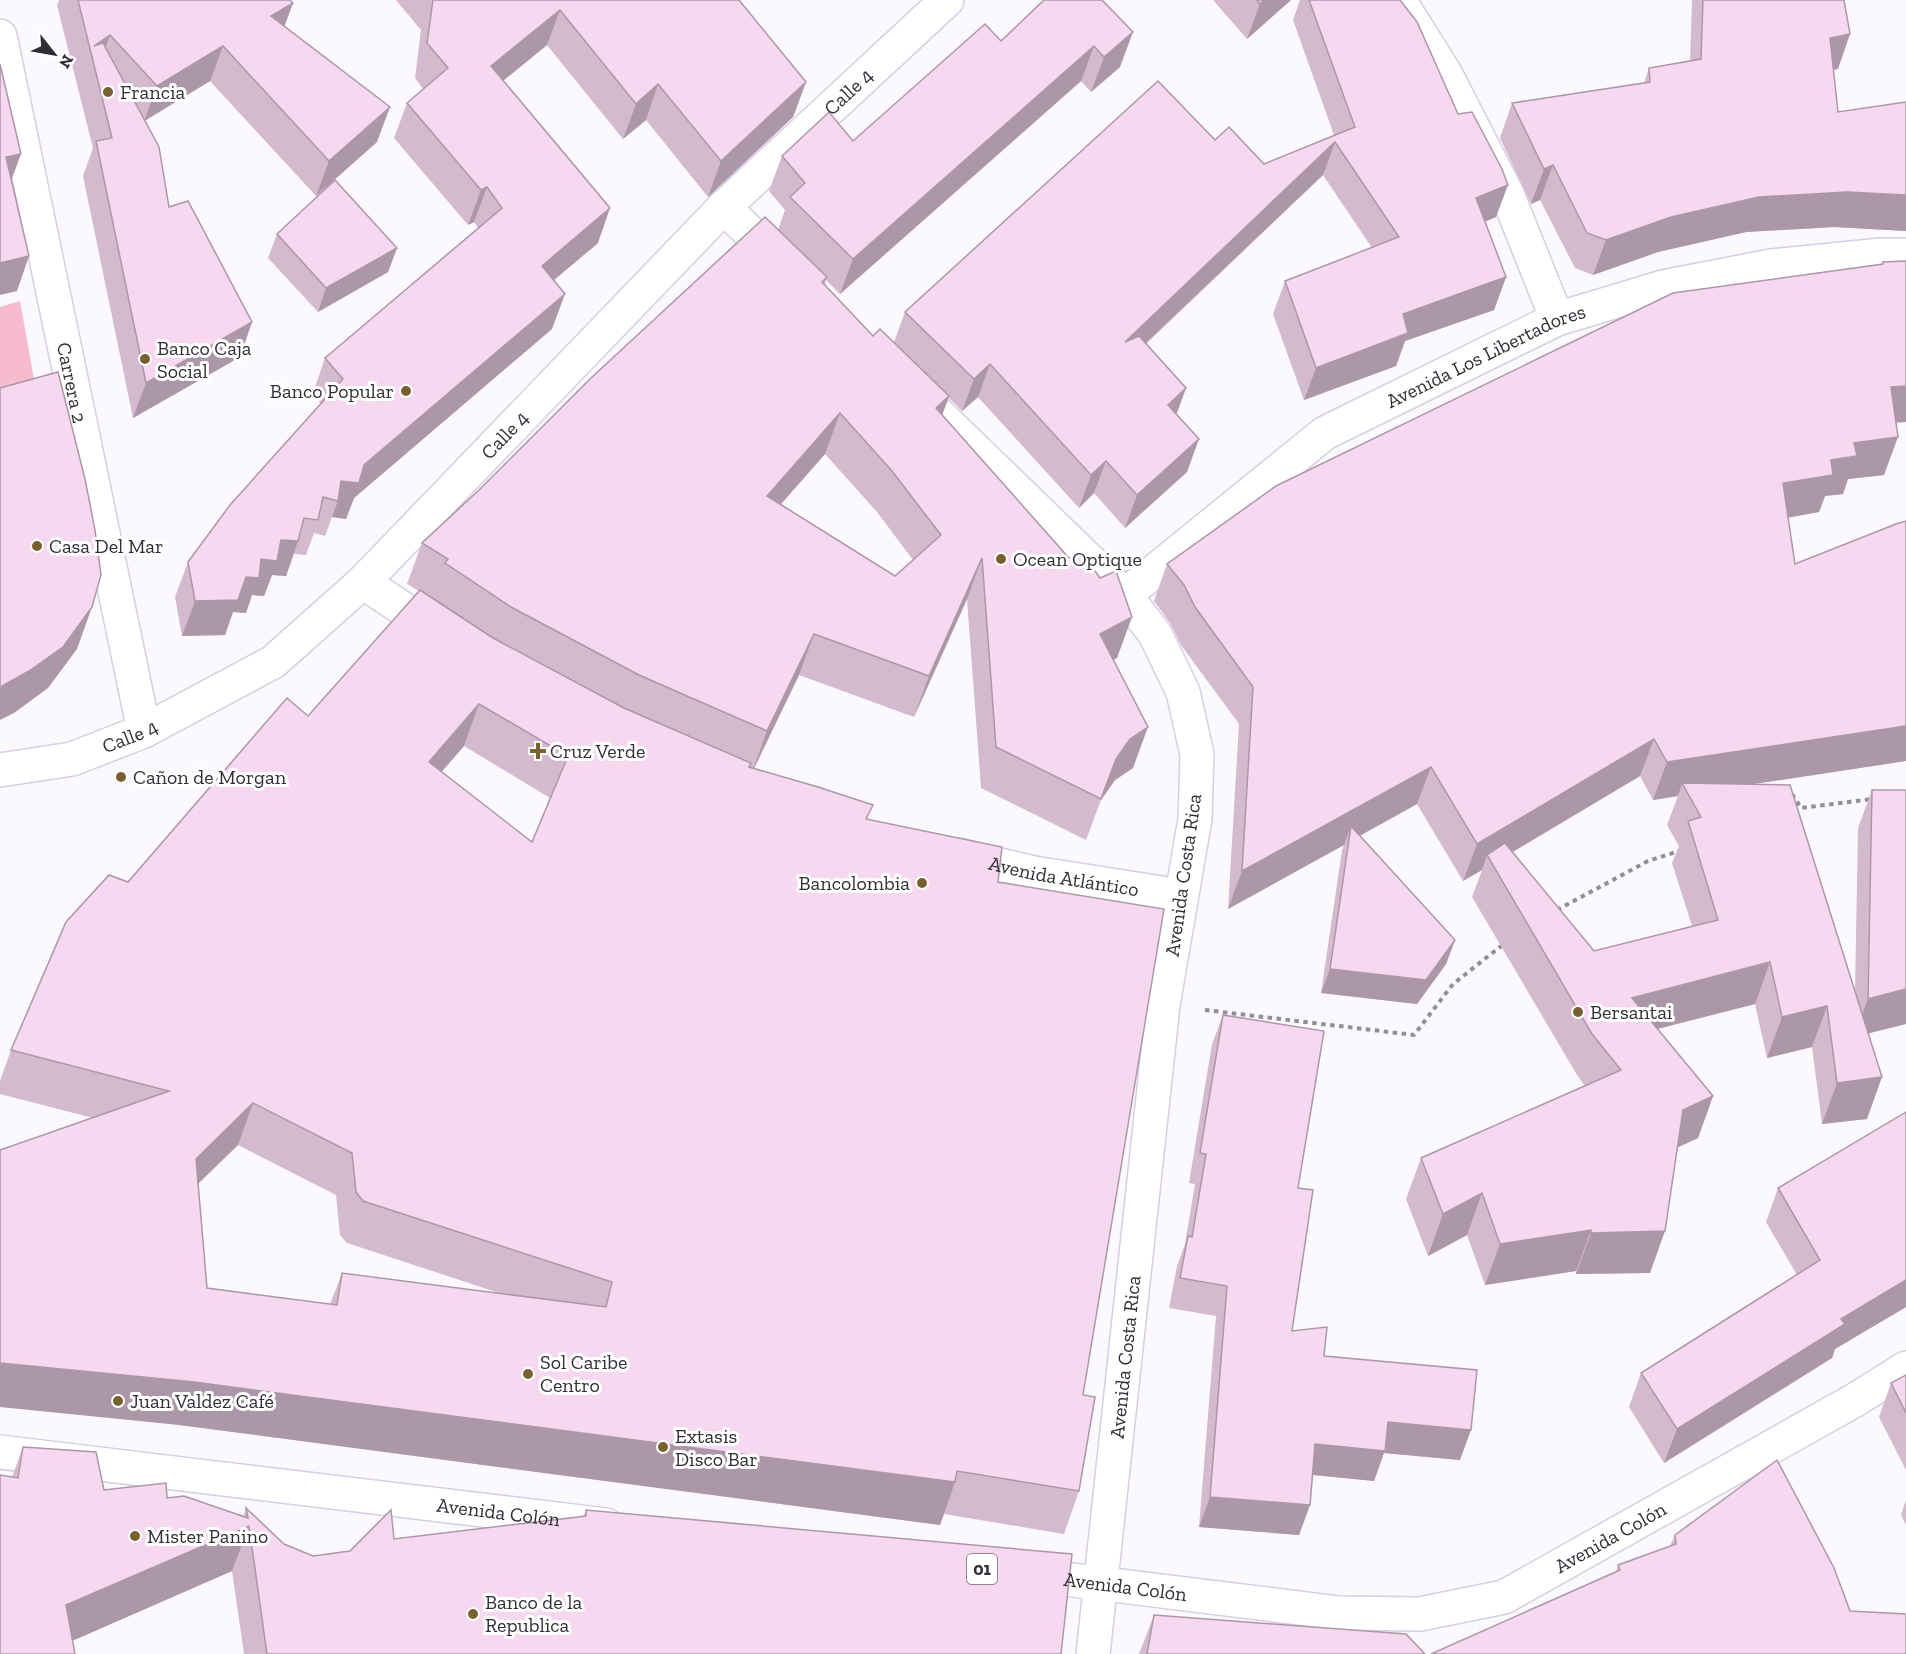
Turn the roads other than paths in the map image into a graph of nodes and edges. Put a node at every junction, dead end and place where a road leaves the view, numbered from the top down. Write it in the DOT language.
graph roads {
  1 [pos="946,0"];
  2 [pos="1400,0"];
  3 [pos="0,36"];
  4 [pos="724,207"];
  5 [pos="1906,255"];
  6 [pos="801,281"];
  7 [pos="1557,319"];
  8 [pos="912,389"];
  9 [pos="363,582"];
  10 [pos="1125,595"];
  11 [pos="467,651"];
  12 [pos="144,731"];
  13 [pos="0,770"];
  14 [pos="924,847"];
  15 [pos="1181,896"];
  16 [pos="1906,1368"];
  17 [pos="0,1452"];
  18 [pos="631,1527"];
  19 [pos="995,1571"];
  20 [pos="1101,1584"];
  21 [pos="1093,1654"];
  1 -- 4 [label="main road, Calle 4"];
  2 -- 7 [label="main road"];
  3 -- 12 [label="main road, Carrera 2"];
  4 -- 6 [label="main road"];
  4 -- 9 [label="main road, Calle 4"];
  5 -- 7 [label="main road, Avenida Los Libertadores"];
  7 -- 10 [label="main road, Avenida Los Libertadores"];
  8 -- 10 [label="main road, Avenida Costa Rica"];
  9 -- 11 [label="main road"];
  9 -- 12 [label="main road, Calle 4"];
  10 -- 15 [label="main road, Avenida Costa Rica"];
  12 -- 13 [label="main road, Calle 4"];
  14 -- 15 [label="main road, Avenida Atlántico"];
  15 -- 20 [label="main road, Avenida Costa Rica"];
  16 -- 20 [label="main road, Avenida Colón / 01"];
  17 -- 18 [label="main road, Avenida Colón"];
  19 -- 20 [label="main road, Avenida Colón / 01"];
  20 -- 21 [label="main road, Avenida Costa Rica"];
}
